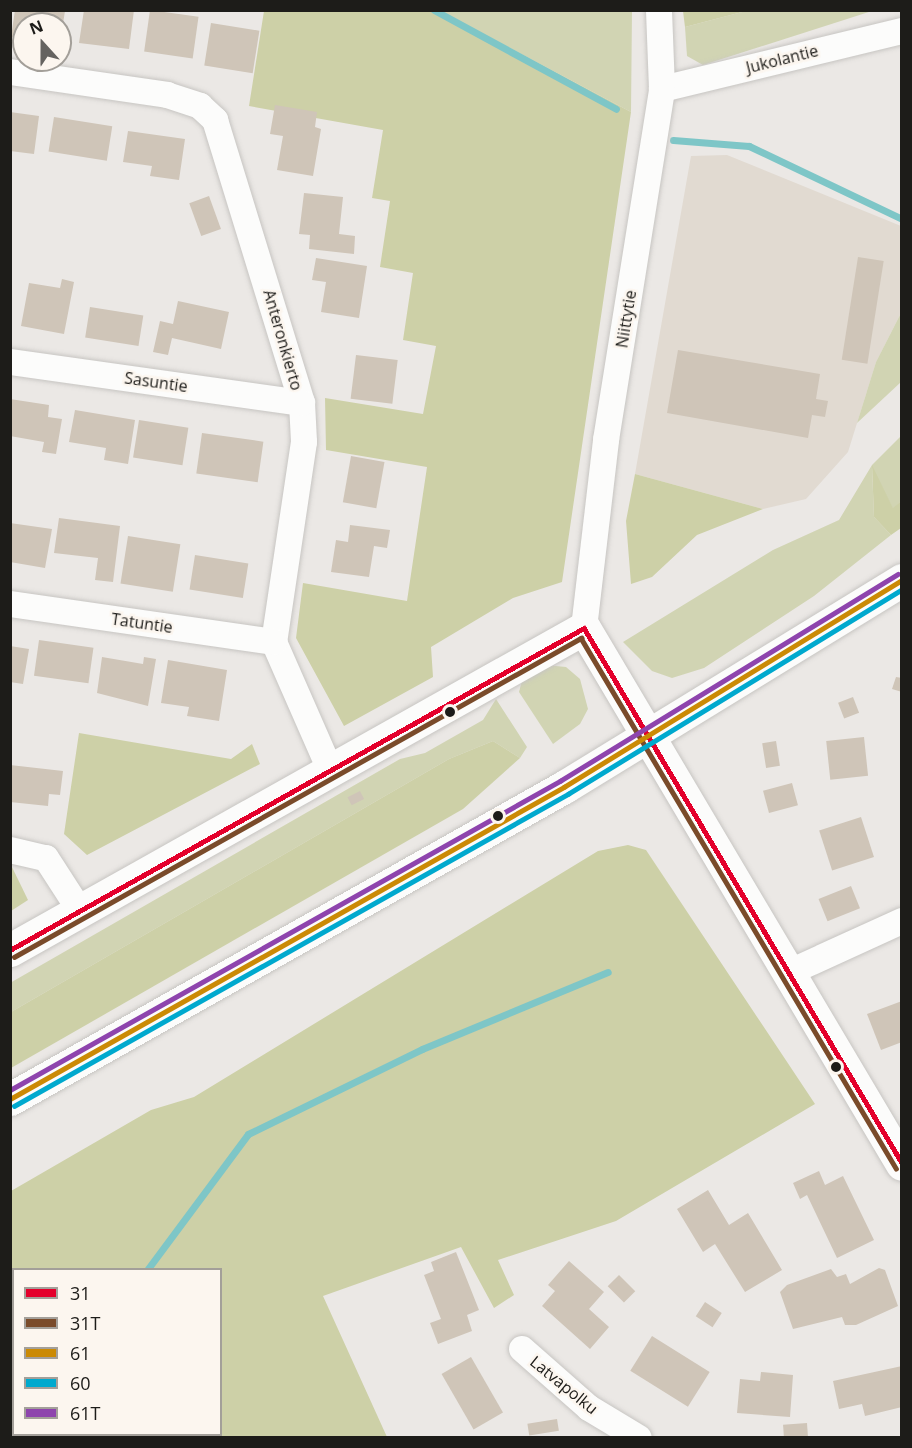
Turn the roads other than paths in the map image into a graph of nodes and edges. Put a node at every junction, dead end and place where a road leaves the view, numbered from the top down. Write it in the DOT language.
graph roads {
  1 [pos="659,10"];
  2 [pos="902,31"];
  3 [pos="10,72"];
  4 [pos="662,89"];
  5 [pos="10,362"];
  6 [pos="302,403"];
  7 [pos="902,580"];
  8 [pos="10,604"];
  9 [pos="584,628"];
  10 [pos="274,642"];
  11 [pos="645,738"];
  12 [pos="329,767"];
  13 [pos="10,850"];
  14 [pos="79,909"];
  15 [pos="902,921"];
  16 [pos="10,950"];
  17 [pos="790,972"];
  18 [pos="10,1100"];
  19 [pos="902,1164"];
  20 [pos="522,1349"];
  21 [pos="639,1437"];
  1 -- 4 [label="street, Niittytie"];
  2 -- 4 [label="street, Jukolantie"];
  3 -- 6 [label="street, Anteronkierto"];
  4 -- 9 [label="street, Niittytie"];
  5 -- 6 [label="street, Sasuntie"];
  6 -- 10 [label="street, Anteronkierto"];
  7 -- 11 [label="street"];
  8 -- 10 [label="street, Tatuntie"];
  9 -- 11 [label="street"];
  9 -- 12 [label="street"];
  10 -- 12 [label="street"];
  11 -- 17 [label="street"];
  11 -- 18 [label="street"];
  12 -- 14 [label="street"];
  13 -- 14 [label="street"];
  14 -- 16 [label="street"];
  15 -- 17 [label="street"];
  17 -- 19 [label="street"];
  20 -- 21 [label="street, Latvapolku"];
}
